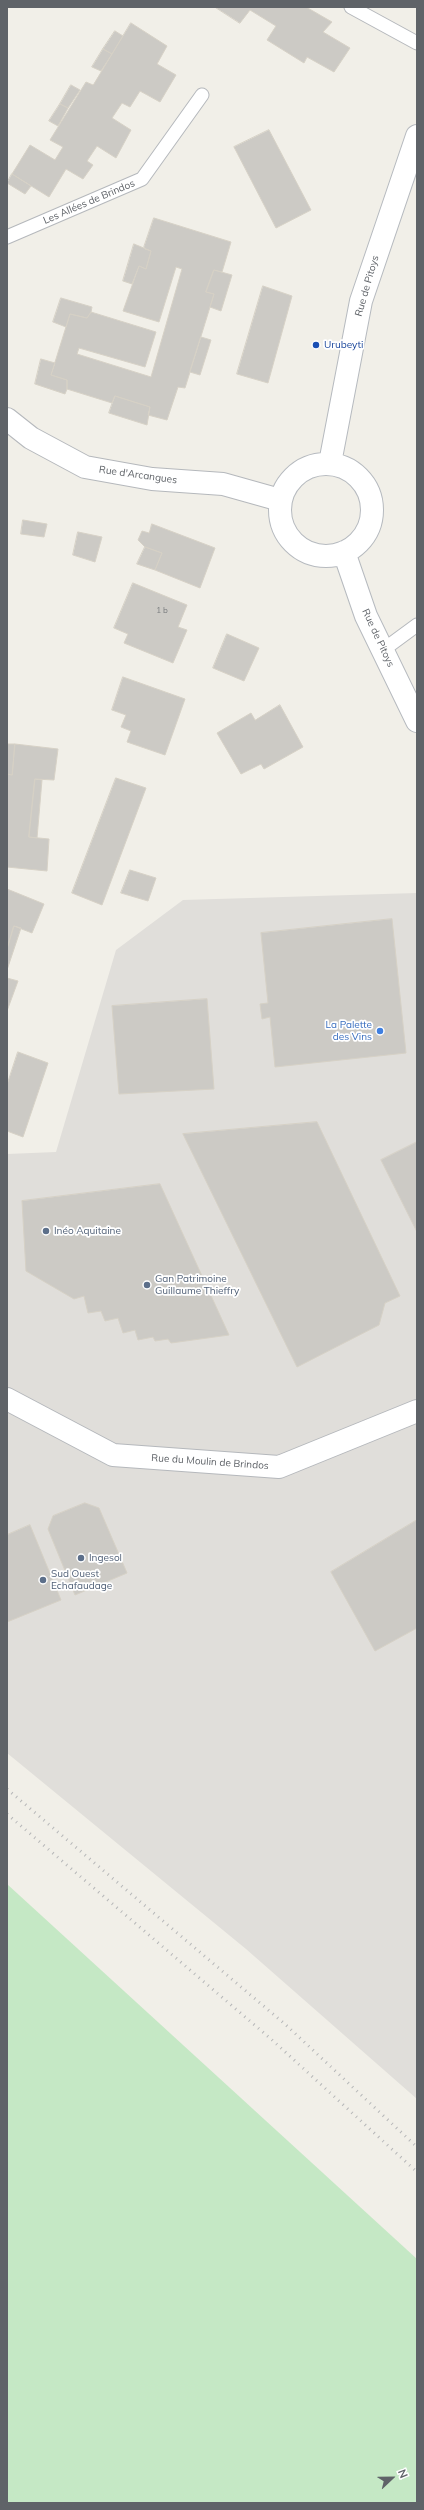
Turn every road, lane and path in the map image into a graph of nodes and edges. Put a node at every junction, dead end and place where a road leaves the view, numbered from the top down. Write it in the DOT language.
graph roads {
  1 [pos="351,7"];
  2 [pos="417,43"];
  3 [pos="202,95"];
  4 [pos="417,136"];
  5 [pos="7,237"];
  6 [pos="7,419"];
  7 [pos="330,463"];
  8 [pos="280,500"];
  9 [pos="344,552"];
  10 [pos="417,625"];
  11 [pos="383,650"];
  12 [pos="417,721"];
  13 [pos="7,1399"];
  14 [pos="417,1411"];
  1 -- 2 [label="lane"];
  3 -- 5 [label="lane, Les Allées de Brindos"];
  4 -- 7 [label="street, Rue de Pitoys"];
  6 -- 8 [label="street, Rue d'Arcangues"];
  7 -- 8 [label="street"];
  7 -- 9 [label="street"];
  8 -- 9 [label="street"];
  9 -- 11 [label="street, Rue de Pitoys"];
  10 -- 11 [label="lane"];
  11 -- 12 [label="street, Rue de Pitoys"];
  13 -- 14 [label="street, Rue du Moulin de Brindos"];
}
